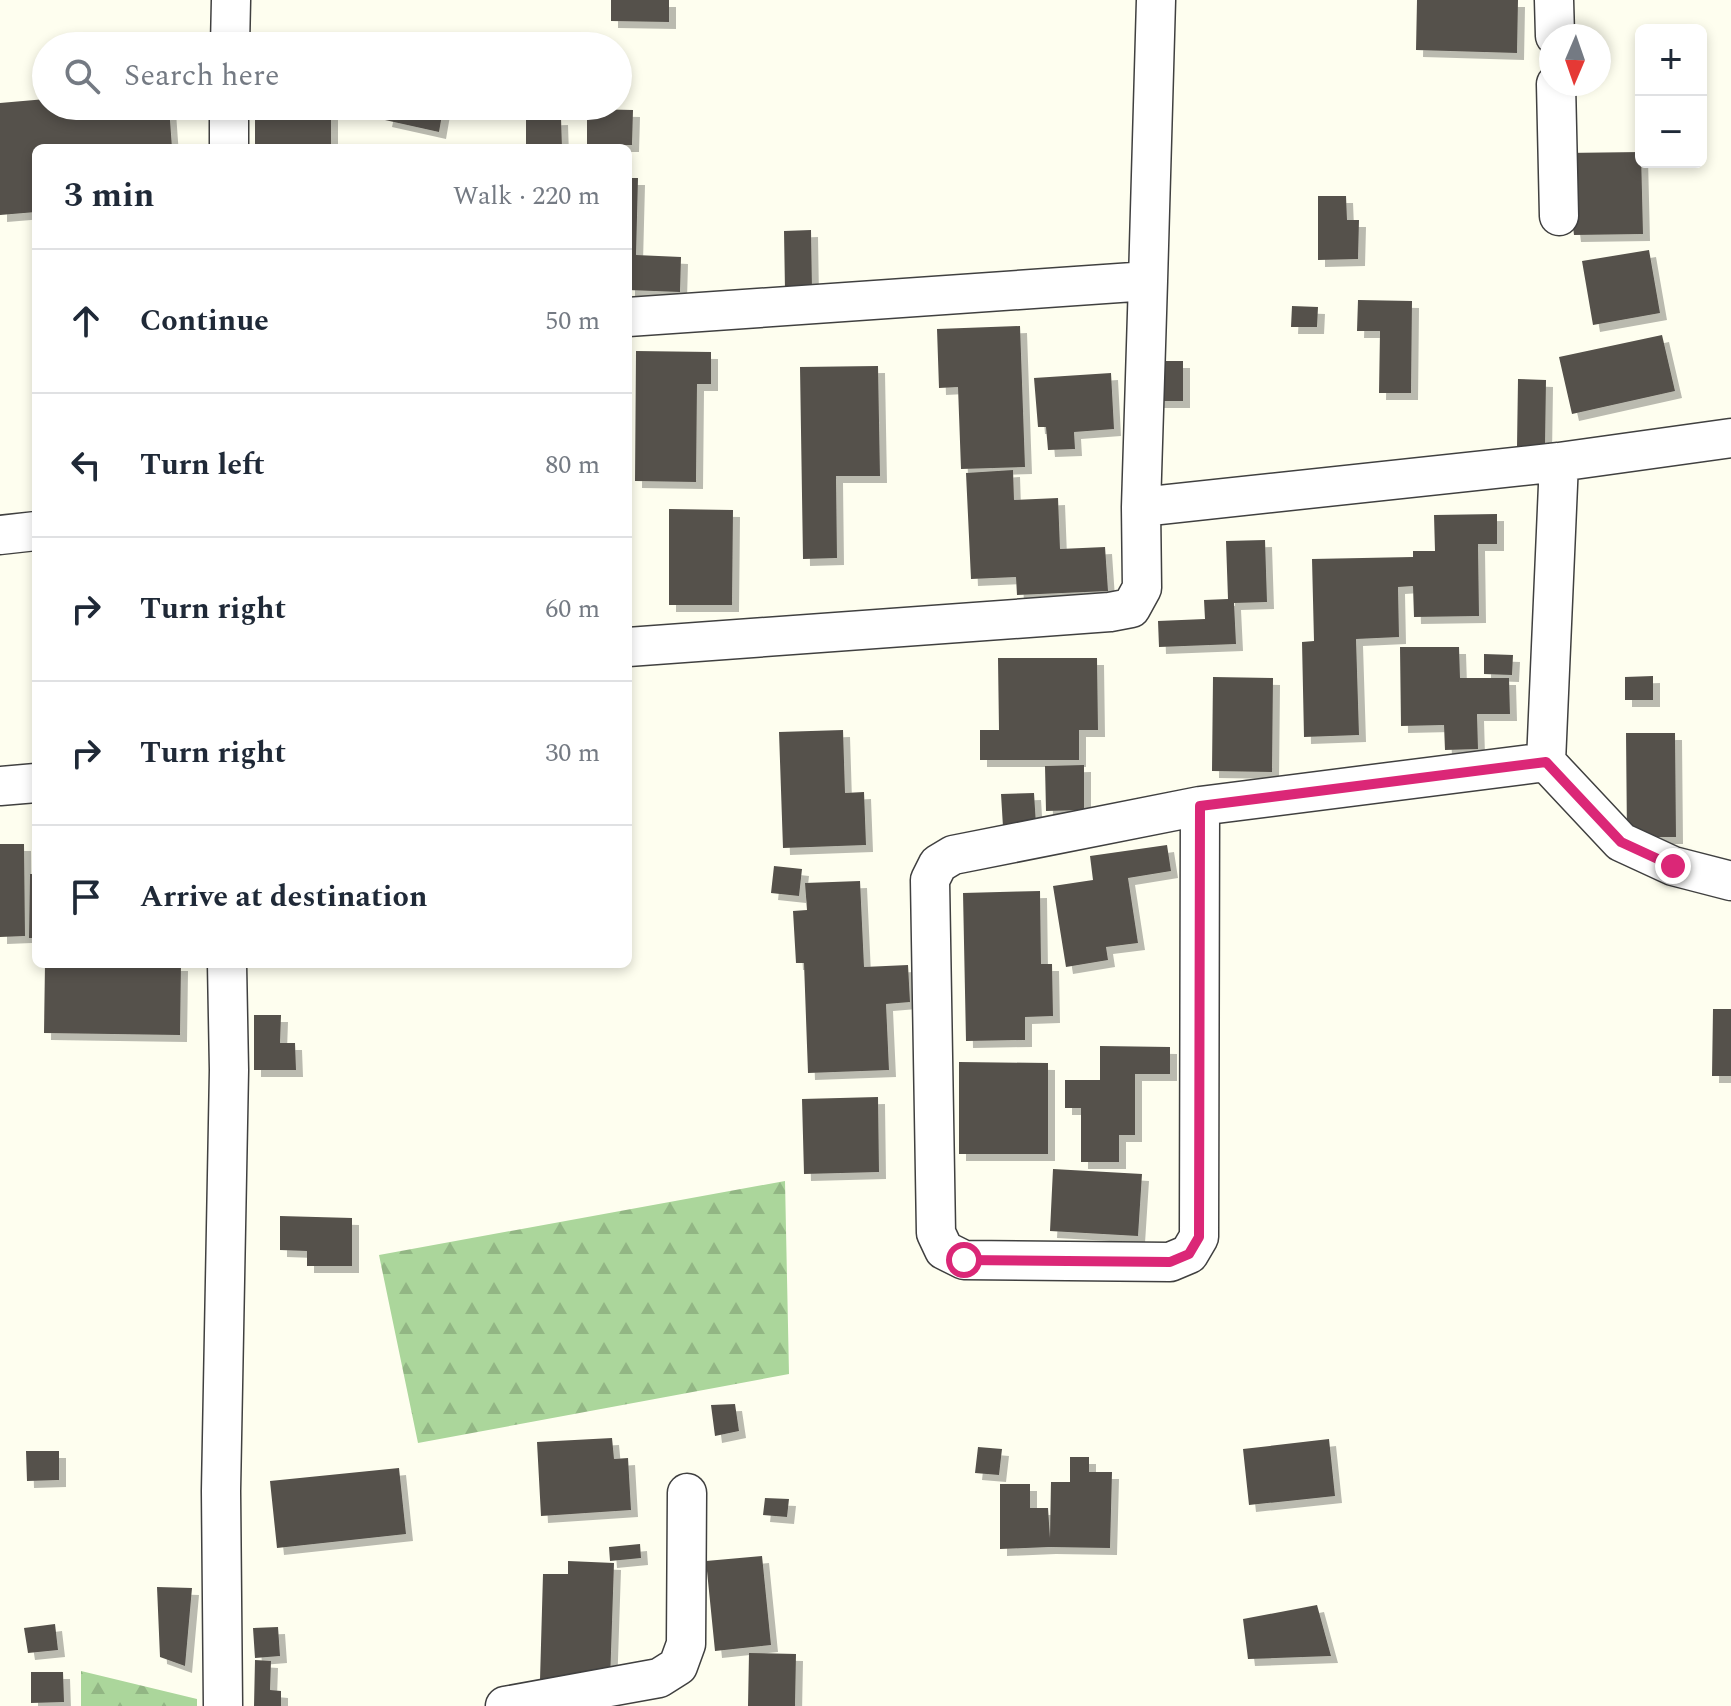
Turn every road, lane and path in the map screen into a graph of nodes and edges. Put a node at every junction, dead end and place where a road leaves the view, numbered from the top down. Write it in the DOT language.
graph roads {
  1 [pos="231,0"];
  2 [pos="1156,0"];
  3 [pos="1554,0"];
  4 [pos="1555,24"];
  5 [pos="230,32"];
  6 [pos="1556,96"];
  7 [pos="229,120"];
  8 [pos="229,144"];
  9 [pos="1559,216"];
  10 [pos="1148,281"];
  11 [pos="632,317"];
  12 [pos="1731,438"];
  13 [pos="1559,462"];
  14 [pos="1141,507"];
  15 [pos="32,531"];
  16 [pos="0,535"];
  17 [pos="632,647"];
  18 [pos="1546,762"];
  19 [pos="32,783"];
  20 [pos="0,786"];
  21 [pos="1200,806"];
  22 [pos="1731,881"];
  23 [pos="227,968"];
  24 [pos="687,1493"];
  25 [pos="223,1706"];
  26 [pos="505,1706"];
  1 -- 5 [label="street"];
  2 -- 10 [label="street"];
  3 -- 4 [label="street"];
  6 -- 9 [label="street"];
  7 -- 8 [label="street"];
  10 -- 11 [label="street"];
  10 -- 14 [label="street"];
  12 -- 13 [label="street"];
  13 -- 14 [label="street"];
  13 -- 18 [label="street"];
  14 -- 17 [label="street"];
  15 -- 16 [label="street"];
  18 -- 21 [label="street"];
  18 -- 22 [label="street"];
  19 -- 20 [label="street"];
  21 -- 21 [label="street"];
  23 -- 25 [label="street"];
  24 -- 26 [label="street"];
}
